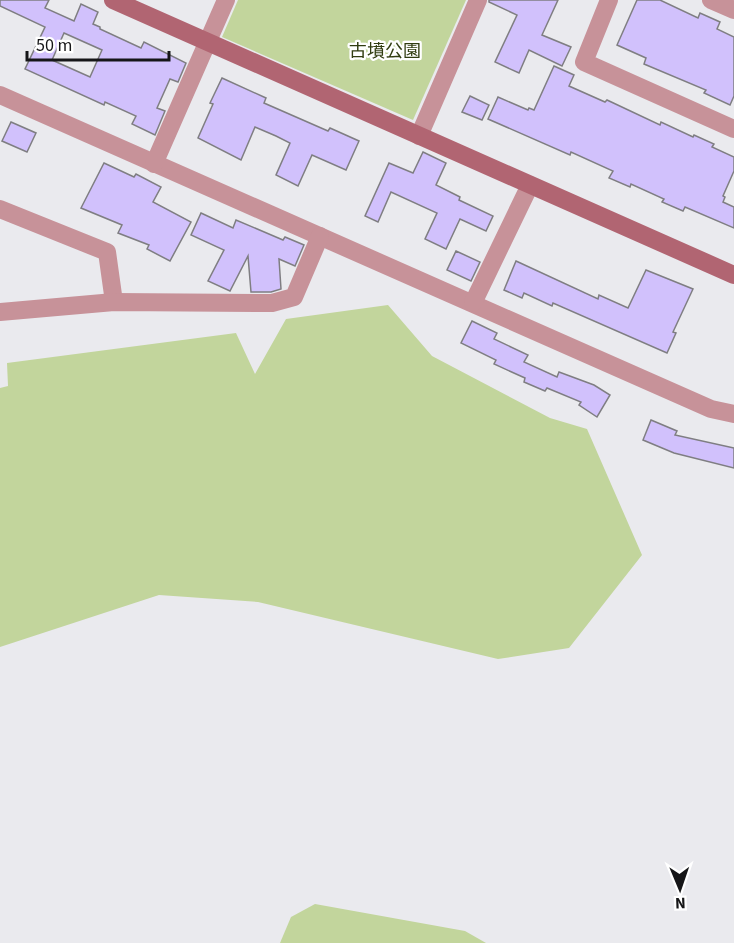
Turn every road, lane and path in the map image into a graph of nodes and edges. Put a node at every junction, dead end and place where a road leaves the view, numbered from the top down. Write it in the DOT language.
graph roads {
  1 [pos="113,0"];
  2 [pos="226,0"];
  3 [pos="478,0"];
  4 [pos="609,0"];
  5 [pos="711,0"];
  6 [pos="734,10"];
  7 [pos="207,42"];
  8 [pos="0,95"];
  9 [pos="734,129"];
  10 [pos="419,136"];
  11 [pos="154,164"];
  12 [pos="530,185"];
  13 [pos="0,209"];
  14 [pos="320,236"];
  15 [pos="734,275"];
  16 [pos="114,302"];
  17 [pos="473,303"];
  18 [pos="0,312"];
  19 [pos="734,414"];
  1 -- 7 [label="street"];
  2 -- 7 [label="street"];
  3 -- 10 [label="street"];
  4 -- 9 [label="street"];
  5 -- 6 [label="street"];
  7 -- 10 [label="street"];
  7 -- 11 [label="street"];
  8 -- 11 [label="street"];
  10 -- 12 [label="street"];
  11 -- 14 [label="street"];
  12 -- 15 [label="street"];
  12 -- 17 [label="street"];
  13 -- 16 [label="street"];
  14 -- 16 [label="street"];
  14 -- 17 [label="street"];
  16 -- 18 [label="street"];
  17 -- 19 [label="street"];
}
